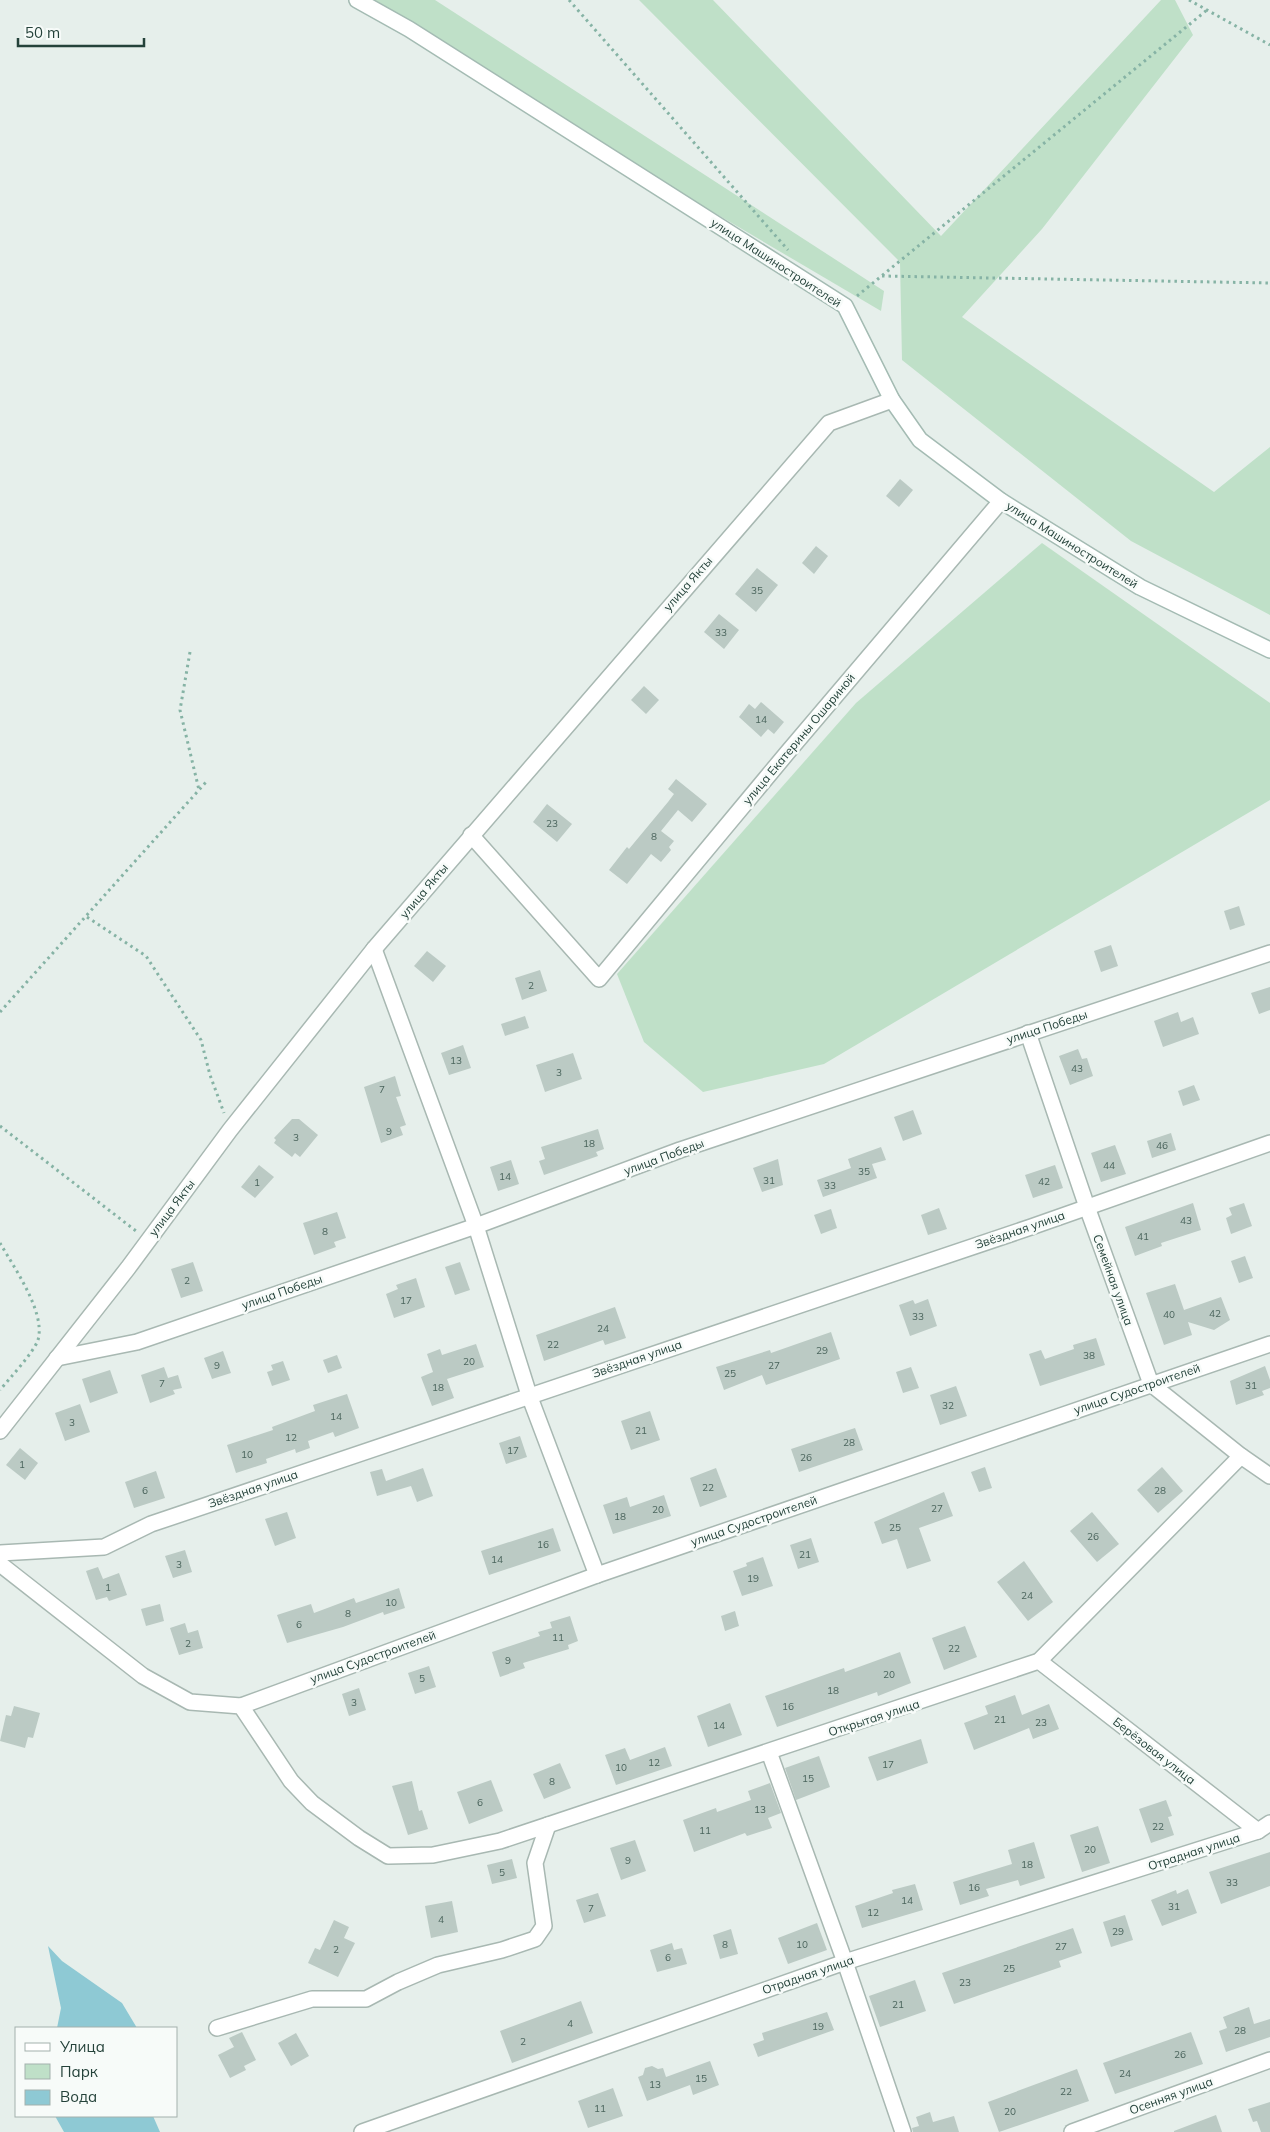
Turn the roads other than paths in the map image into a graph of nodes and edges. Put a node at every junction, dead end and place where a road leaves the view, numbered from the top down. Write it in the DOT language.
graph roads {
  1 [pos="358,0"];
  2 [pos="892,400"];
  3 [pos="1001,501"];
  4 [pos="1270,650"];
  5 [pos="471,835"];
  6 [pos="374,949"];
  7 [pos="1270,953"];
  8 [pos="1028,1033"];
  9 [pos="1270,1143"];
  10 [pos="1086,1207"];
  11 [pos="476,1226"];
  12 [pos="1270,1344"];
  13 [pos="57,1358"];
  14 [pos="1151,1384"];
  15 [pos="530,1396"];
  16 [pos="0,1430"];
  17 [pos="1241,1456"];
  18 [pos="1270,1476"];
  19 [pos="0,1552"];
  20 [pos="0,1564"];
  21 [pos="597,1575"];
  22 [pos="1040,1661"];
  23 [pos="241,1706"];
  24 [pos="769,1752"];
  25 [pos="548,1825"];
  26 [pos="1264,1827"];
  27 [pos="845,1962"];
  28 [pos="217,2028"];
  29 [pos="1270,2060"];
  30 [pos="362,2132"];
  31 [pos="902,2132"];
  32 [pos="1072,2132"];
  1 -- 2 [label="street, улица Машиностроителей"];
  2 -- 3 [label="street, улица Машиностроителей"];
  2 -- 5 [label="street, улица Якты"];
  3 -- 4 [label="street, улица Машиностроителей"];
  3 -- 5 [label="street, улица Екатерины Ошариной"];
  5 -- 6 [label="street, улица Якты"];
  6 -- 11 [label="street"];
  6 -- 13 [label="street, улица Якты"];
  7 -- 8 [label="street, улица Победы"];
  8 -- 10 [label="street, Семейная улица"];
  8 -- 11 [label="street, улица Победы"];
  9 -- 10 [label="street, Звёздная улица"];
  10 -- 14 [label="street, Семейная улица"];
  10 -- 15 [label="street, Звёздная улица"];
  11 -- 13 [label="street, улица Победы"];
  11 -- 15 [label="street"];
  12 -- 14 [label="street, улица Судостроителей"];
  13 -- 16 [label="street, улица Якты"];
  14 -- 17 [label="street"];
  14 -- 21 [label="street, улица Судостроителей"];
  15 -- 19 [label="street, Звёздная улица"];
  15 -- 21 [label="street"];
  17 -- 18 [label="street"];
  17 -- 22 [label="street, Открытая улица"];
  20 -- 23 [label="street"];
  21 -- 23 [label="street, улица Судостроителей"];
  22 -- 24 [label="street, Открытая улица"];
  22 -- 26 [label="street, Берёзовая улица"];
  23 -- 25 [label="street, Открытая улица"];
  24 -- 25 [label="street, Открытая улица"];
  24 -- 27 [label="street"];
  25 -- 28 [label="street"];
  26 -- 27 [label="street, Отрадная улица"];
  27 -- 30 [label="street, Отрадная улица"];
  27 -- 31 [label="street"];
  29 -- 32 [label="street, Осенняя улица"];
}
